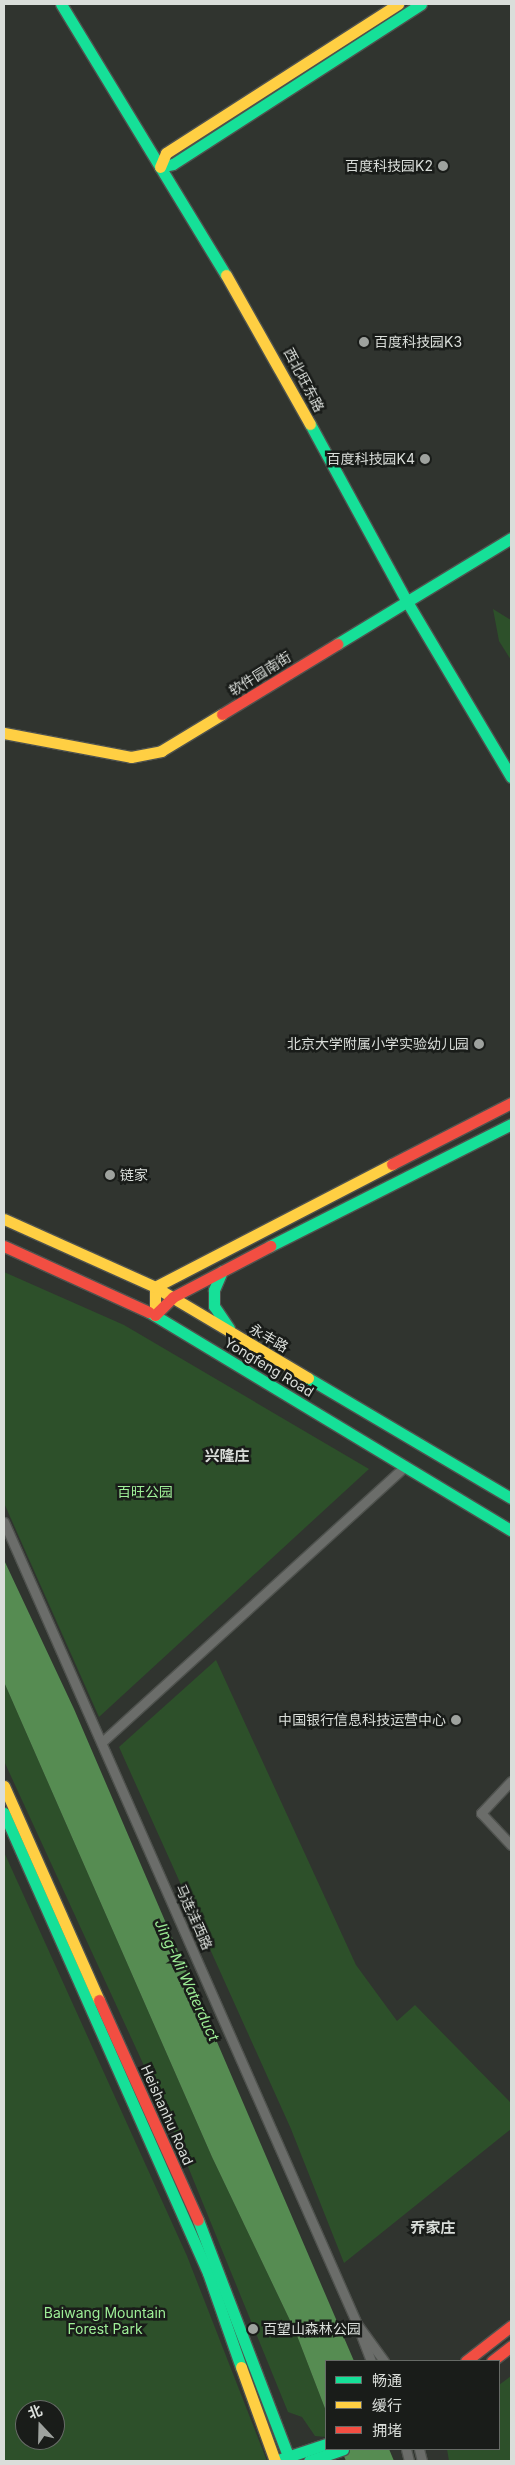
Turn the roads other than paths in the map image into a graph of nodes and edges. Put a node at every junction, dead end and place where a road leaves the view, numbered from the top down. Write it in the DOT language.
graph roads {
  1 [pos="61,4"];
  2 [pos="398,4"];
  3 [pos="421,4"];
  4 [pos="160,167"];
  5 [pos="511,538"];
  6 [pos="406,600"];
  7 [pos="4,733"];
  8 [pos="511,777"];
  9 [pos="511,1103"];
  10 [pos="511,1124"];
  11 [pos="4,1219"];
  12 [pos="4,1246"];
  13 [pos="222,1271"];
  14 [pos="155,1287"];
  15 [pos="173,1297"];
  16 [pos="155,1315"];
  17 [pos="237,1337"];
  18 [pos="404,1467"];
  19 [pos="511,1498"];
  20 [pos="4,1522"];
  21 [pos="511,1530"];
  22 [pos="102,1742"];
  23 [pos="511,1781"];
  24 [pos="4,1786"];
  25 [pos="4,1813"];
  26 [pos="511,1845"];
  27 [pos="357,2324"];
  28 [pos="511,2326"];
  29 [pos="511,2346"];
  30 [pos="371,2360"];
  31 [pos="383,2360"];
  32 [pos="467,2360"];
  33 [pos="493,2360"];
  34 [pos="325,2449"];
  35 [pos="326,2450"];
  36 [pos="289,2459"];
  37 [pos="275,2461"];
  38 [pos="309,2461"];
  1 -- 4 [label="street, 西北旺东路"];
  2 -- 4 [label="street"];
  3 -- 4 [label="street"];
  4 -- 6 [label="street, 西北旺东路"];
  5 -- 6 [label="street, 软件园南街"];
  6 -- 7 [label="street, 软件园南街"];
  6 -- 8 [label="street, 西北旺东路"];
  9 -- 14 [label="street"];
  10 -- 13 [label="street"];
  11 -- 14 [label="street, 永丰路"];
  12 -- 16 [label="street, Yongfeng Road"];
  13 -- 15 [label="street"];
  13 -- 17 [label="street"];
  14 -- 15 [label="street, 永丰路"];
  14 -- 16 [label="street"];
  15 -- 16 [label="street"];
  15 -- 17 [label="street, 永丰路"];
  16 -- 18 [label="street, Yongfeng Road"];
  17 -- 19 [label="street, 永丰路"];
  18 -- 21 [label="street, Yongfeng Road"];
  18 -- 22 [label="street"];
  20 -- 22 [label="street, 马连洼西路"];
  22 -- 27 [label="street, 马连洼西路"];
  23 -- 26 [label="street"];
  24 -- 36 [label="street, Heishanhu Road"];
  25 -- 37 [label="street, Heishanhu Road"];
  27 -- 30 [label="street, 马连洼西路"];
  27 -- 31 [label="street, 马连洼西路"];
  28 -- 32 [label="street"];
  29 -- 33 [label="street"];
  34 -- 36 [label="street"];
  35 -- 38 [label="street"];
  36 -- 37 [label="street"];
}
